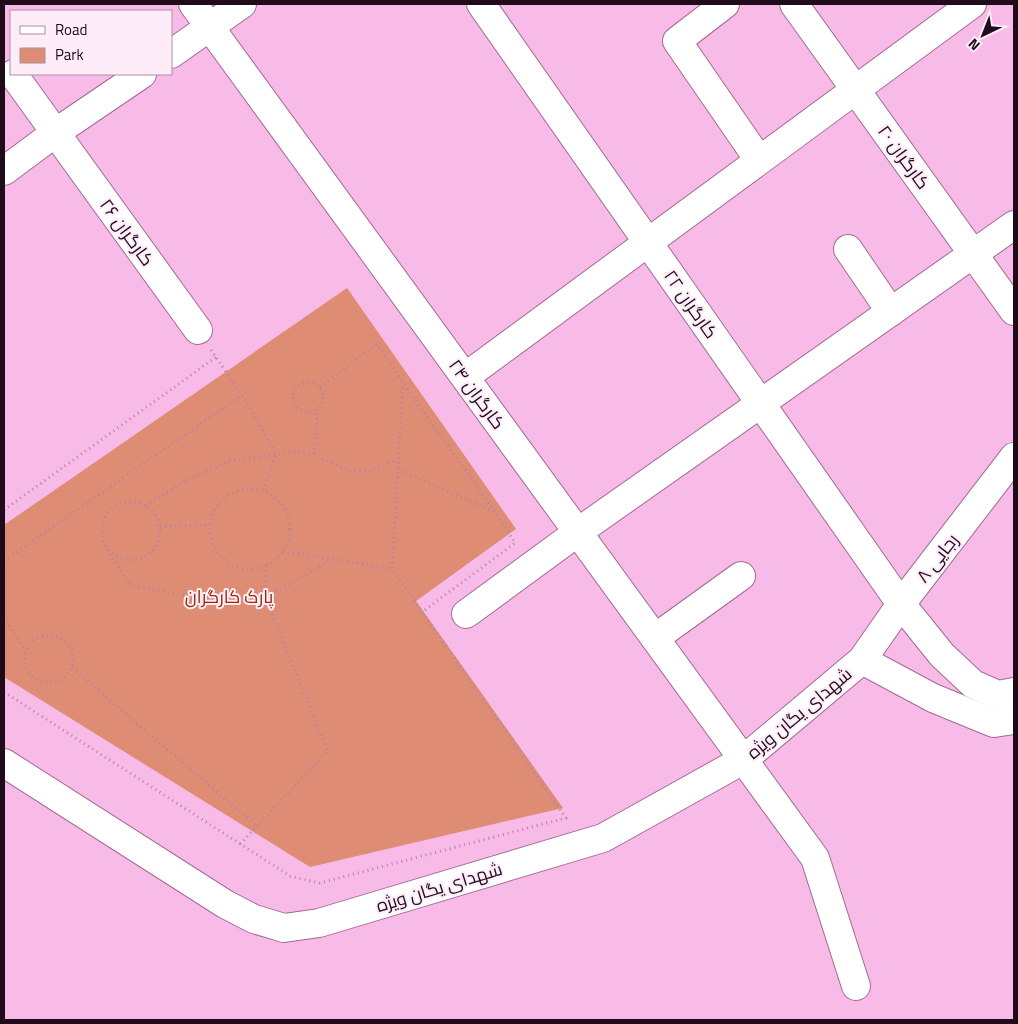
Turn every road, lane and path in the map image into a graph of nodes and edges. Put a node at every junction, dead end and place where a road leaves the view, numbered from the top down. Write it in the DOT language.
graph roads {
  1 [pos="193,4"];
  2 [pos="242,4"];
  3 [pos="481,4"];
  4 [pos="725,4"];
  5 [pos="794,4"];
  6 [pos="972,4"];
  7 [pos="210,27"];
  8 [pos="172,53"];
  9 [pos="14,75"];
  10 [pos="141,75"];
  11 [pos="856,89"];
  12 [pos="55,133"];
  13 [pos="759,160"];
  14 [pos="4,171"];
  15 [pos="1014,225"];
  16 [pos="648,242"];
  17 [pos="848,249"];
  18 [pos="973,254"];
  19 [pos="1014,311"];
  20 [pos="891,312"];
  21 [pos="198,330"];
  22 [pos="216,358"];
  23 [pos="465,377"];
  24 [pos="403,383"];
  25 [pos="320,387"];
  26 [pos="242,395"];
  27 [pos="761,404"];
  28 [pos="318,408"];
  29 [pos="276,453"];
  30 [pos="314,454"];
  31 [pos="1014,457"];
  32 [pos="397,460"];
  33 [pos="397,468"];
  34 [pos="264,491"];
  35 [pos="146,506"];
  36 [pos="4,510"];
  37 [pos="495,512"];
  38 [pos="210,525"];
  39 [pos="160,526"];
  40 [pos="578,532"];
  41 [pos="107,550"];
  42 [pos="283,551"];
  43 [pos="332,559"];
  44 [pos="4,561"];
  45 [pos="266,565"];
  46 [pos="392,569"];
  47 [pos="741,576"];
  48 [pos="265,597"];
  49 [pos="901,604"];
  50 [pos="422,612"];
  51 [pos="466,614"];
  52 [pos="4,617"];
  53 [pos="655,638"];
  54 [pos="26,650"];
  55 [pos="862,660"];
  56 [pos="72,668"];
  57 [pos="4,692"];
  58 [pos="1014,692"];
  59 [pos="1014,720"];
  60 [pos="744,760"];
  61 [pos="4,763"];
  62 [pos="258,826"];
  63 [pos="240,844"];
  64 [pos="856,986"];
  1 -- 7 [label="street, کارگران ۲۴"];
  2 -- 7 [label="street"];
  3 -- 16 [label="street, کارگران ۲۲"];
  4 -- 13 [label="street"];
  5 -- 11 [label="street, کارگران ۲۰"];
  6 -- 11 [label="street"];
  7 -- 8 [label="street"];
  7 -- 23 [label="street, کارگران ۲۴"];
  9 -- 12 [label="street, کارگران ۲۶"];
  10 -- 12 [label="street"];
  11 -- 13 [label="street"];
  11 -- 18 [label="street, کارگران ۲۰"];
  12 -- 14 [label="street"];
  12 -- 21 [label="street, کارگران ۲۶"];
  13 -- 16 [label="street"];
  15 -- 18 [label="street"];
  16 -- 23 [label="street"];
  16 -- 27 [label="street, کارگران ۲۲"];
  17 -- 20 [label="street"];
  18 -- 19 [label="street, کارگران ۲۰"];
  18 -- 20 [label="street"];
  20 -- 27 [label="street"];
  21 -- 22 [label="path"];
  22 -- 26 [label="path"];
  22 -- 36 [label="path"];
  23 -- 40 [label="street, کارگران ۲۴"];
  24 -- 25 [label="path"];
  24 -- 32 [label="path"];
  24 -- 37 [label="path"];
  25 -- 28 [label="path"];
  25 -- 28 [label="path"];
  26 -- 29 [label="path"];
  26 -- 44 [label="path"];
  27 -- 40 [label="street"];
  27 -- 49 [label="street, کارگران ۲۲"];
  28 -- 30 [label="path"];
  29 -- 30 [label="path"];
  29 -- 34 [label="path"];
  29 -- 35 [label="path"];
  30 -- 32 [label="path"];
  31 -- 49 [label="street, رجایی ۸"];
  32 -- 33 [label="path"];
  33 -- 37 [label="path"];
  33 -- 46 [label="path"];
  34 -- 38 [label="path"];
  34 -- 42 [label="path"];
  35 -- 39 [label="path"];
  35 -- 41 [label="path"];
  37 -- 50 [label="path"];
  38 -- 39 [label="path"];
  38 -- 45 [label="path"];
  39 -- 41 [label="path"];
  40 -- 51 [label="street"];
  40 -- 53 [label="street, کارگران ۲۴"];
  41 -- 48 [label="path"];
  42 -- 43 [label="path"];
  42 -- 45 [label="path"];
  43 -- 46 [label="path"];
  43 -- 48 [label="path"];
  45 -- 48 [label="path"];
  46 -- 50 [label="path"];
  47 -- 53 [label="street"];
  48 -- 62 [label="path"];
  49 -- 55 [label="street, رجایی ۸"];
  49 -- 58 [label="street, کارگران ۲۲"];
  50 -- 63 [label="path"];
  52 -- 54 [label="path"];
  53 -- 60 [label="street, کارگران ۲۴"];
  54 -- 56 [label="path"];
  54 -- 56 [label="path"];
  55 -- 59 [label="street"];
  55 -- 60 [label="street, شهدای یگان ویژه"];
  56 -- 62 [label="path"];
  57 -- 63 [label="path"];
  60 -- 61 [label="street, شهدای یگان ویژه"];
  60 -- 64 [label="street, کارگران ۲۴"];
  62 -- 63 [label="path"];
}
